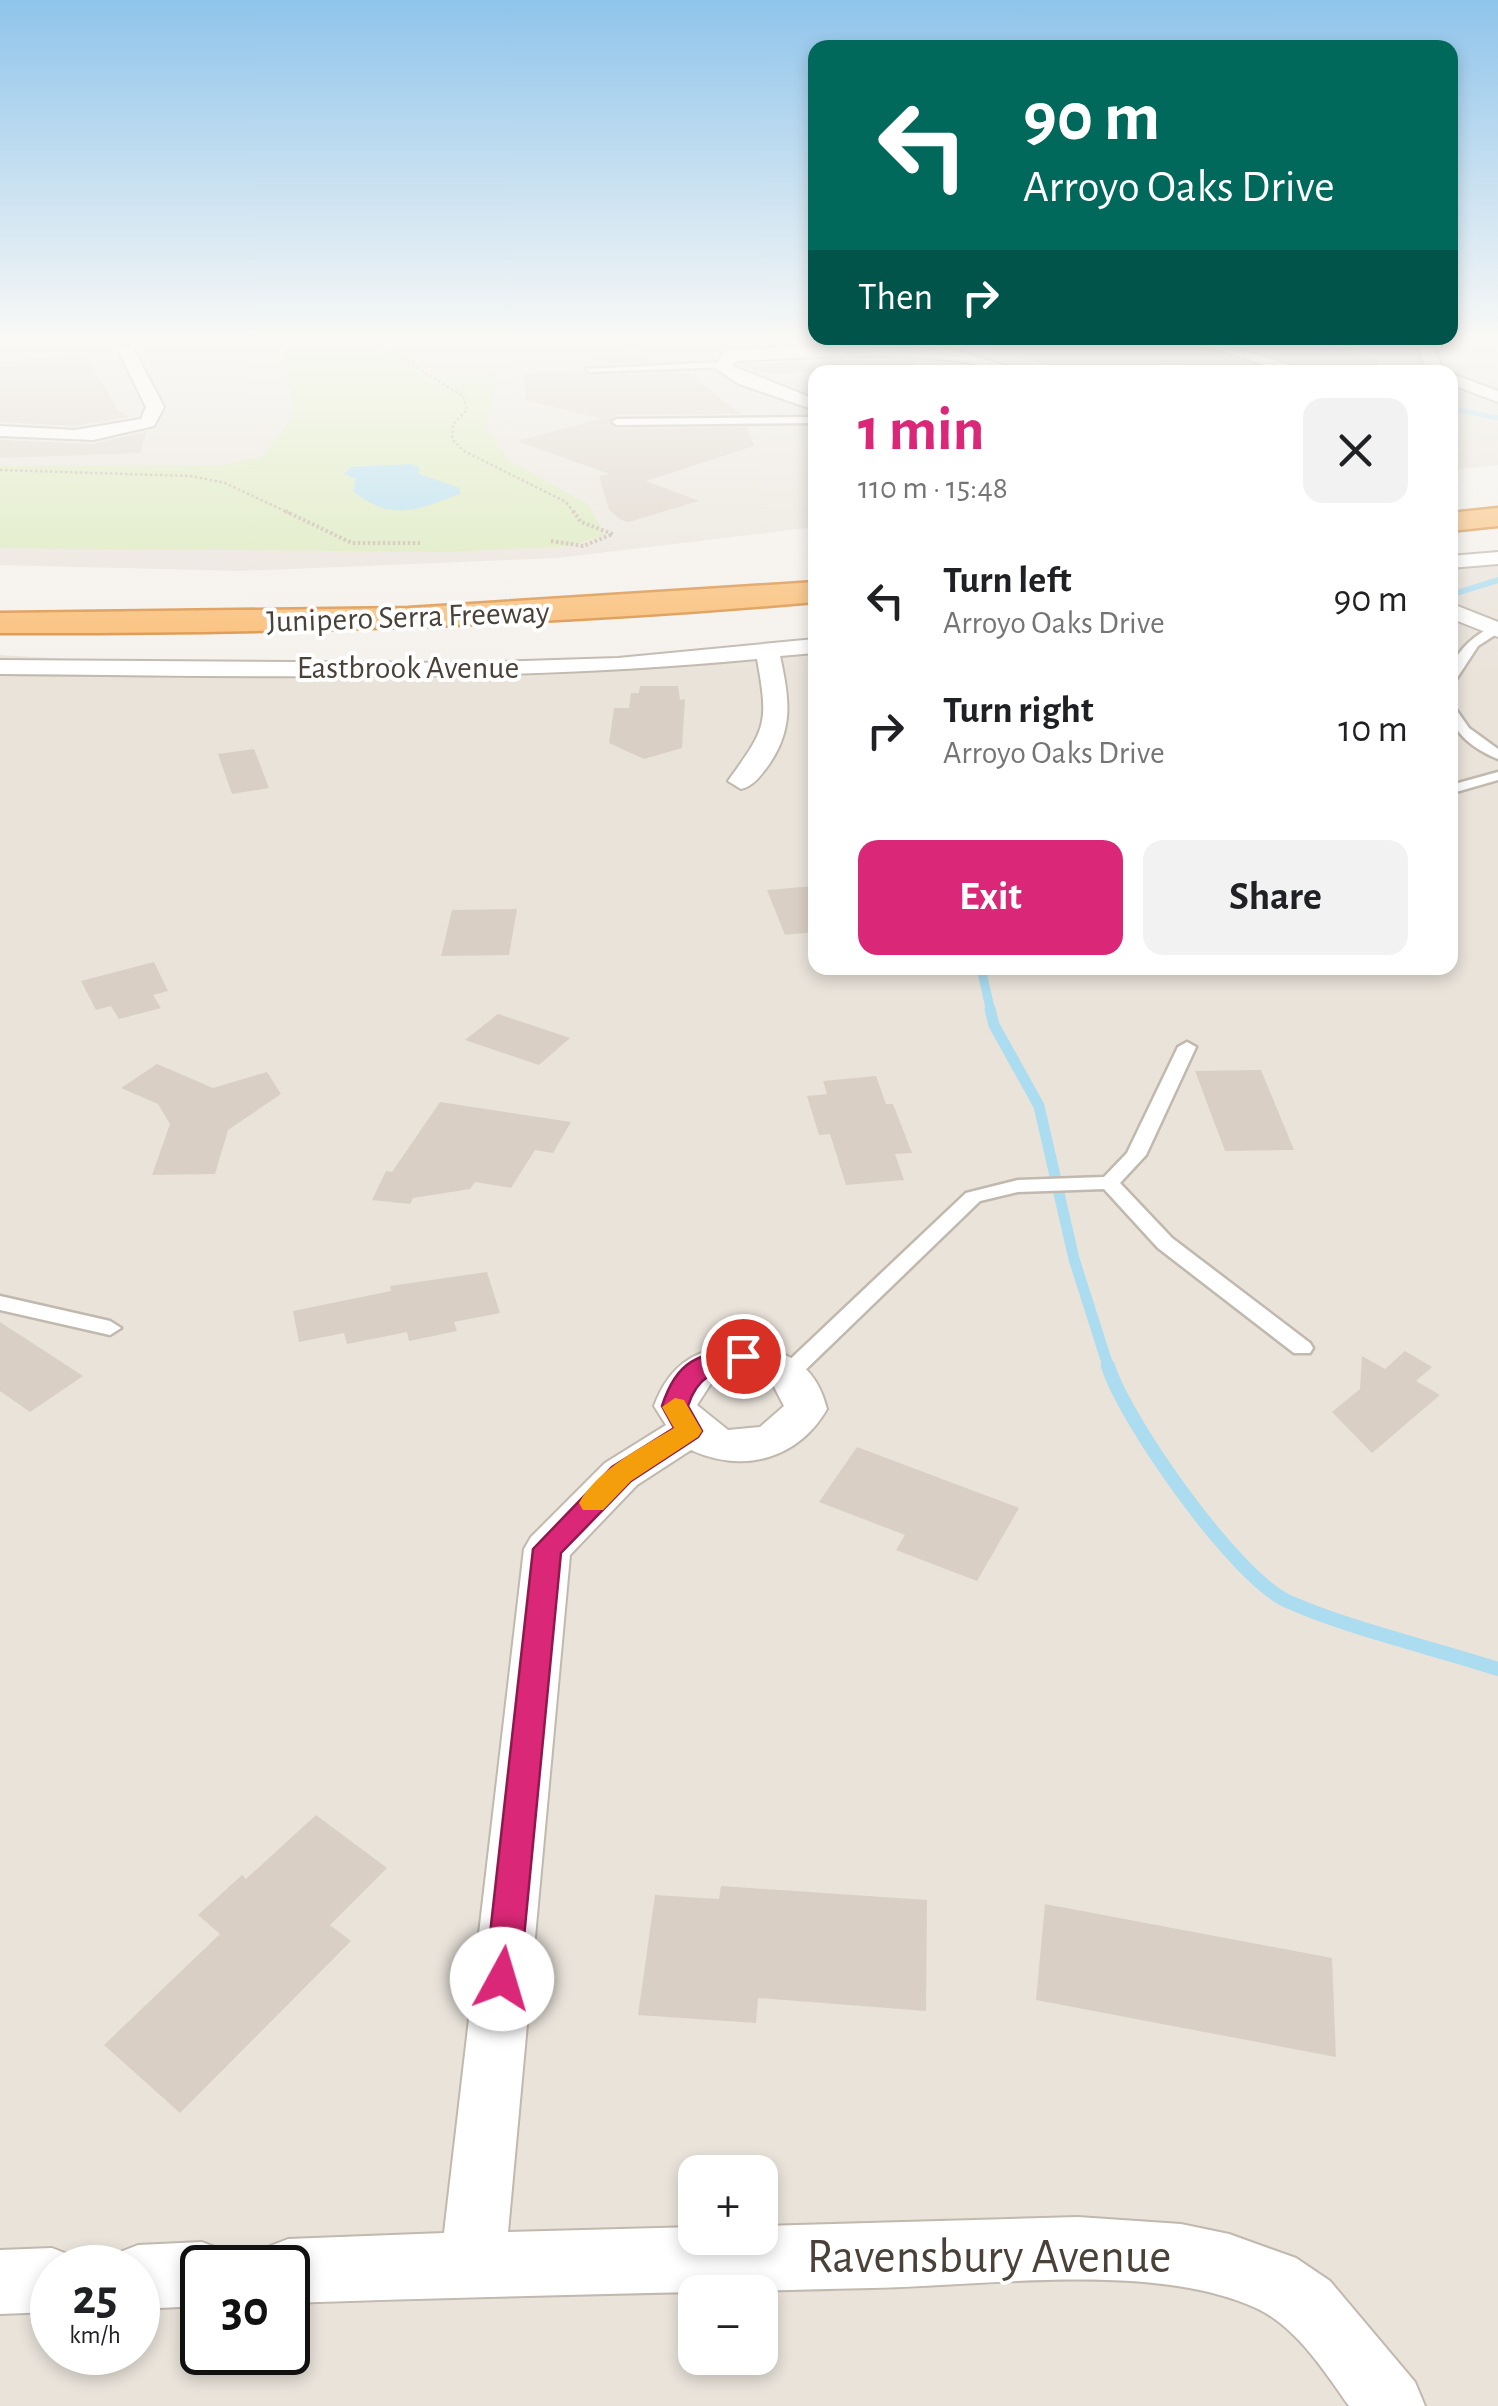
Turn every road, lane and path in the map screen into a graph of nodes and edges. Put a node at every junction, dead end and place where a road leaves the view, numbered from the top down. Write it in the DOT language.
graph roads {
  1 [pos="471,454"];
  2 [pos="0,470"];
  3 [pos="1498,517"];
  4 [pos="1458,521"];
  5 [pos="551,541"];
  6 [pos="420,543"];
  7 [pos="1498,558"];
  8 [pos="1458,561"];
  9 [pos="808,562"];
  10 [pos="347,588"];
  11 [pos="808,593"];
  12 [pos="1458,613"];
  13 [pos="0,623"];
  14 [pos="1497,630"];
  15 [pos="808,647"];
  16 [pos="768,654"];
  17 [pos="1458,666"];
  18 [pos="0,667"];
  19 [pos="1458,722"];
  20 [pos="1498,755"];
  21 [pos="1498,776"];
  22 [pos="741,782"];
  23 [pos="1458,787"];
  24 [pos="1186,1046"];
  25 [pos="1109,1183"];
  26 [pos="0,1303"];
  27 [pos="110,1328"];
  28 [pos="1302,1348"];
  29 [pos="790,1374"];
  30 [pos="688,1431"];
  31 [pos="473,2264"];
  32 [pos="310,2270"];
  33 [pos="30,2281"];
  34 [pos="0,2282"];
  35 [pos="1391,2406"];
  1 -- 5 [label="path"];
  2 -- 6 [label="path"];
  3 -- 4 [label="highway"];
  7 -- 8 [label="street"];
  9 -- 10 [label="highway, Junipero Serra Freeway"];
  11 -- 13 [label="highway, Junipero Serra Freeway"];
  12 -- 14 [label="street"];
  14 -- 17 [label="lane"];
  15 -- 16 [label="street, Eastbrook Avenue"];
  16 -- 18 [label="street, Eastbrook Avenue"];
  16 -- 22 [label="street"];
  19 -- 20 [label="lane"];
  21 -- 23 [label="lane"];
  24 -- 25 [label="lane"];
  25 -- 28 [label="lane"];
  25 -- 29 [label="lane"];
  26 -- 27 [label="lane"];
  29 -- 30 [label="street"];
  29 -- 30 [label="street"];
  30 -- 31 [label="street"];
  31 -- 32 [label="street, Ravensbury Avenue"];
  31 -- 35 [label="street, Ravensbury Avenue"];
  33 -- 34 [label="street"];
}
